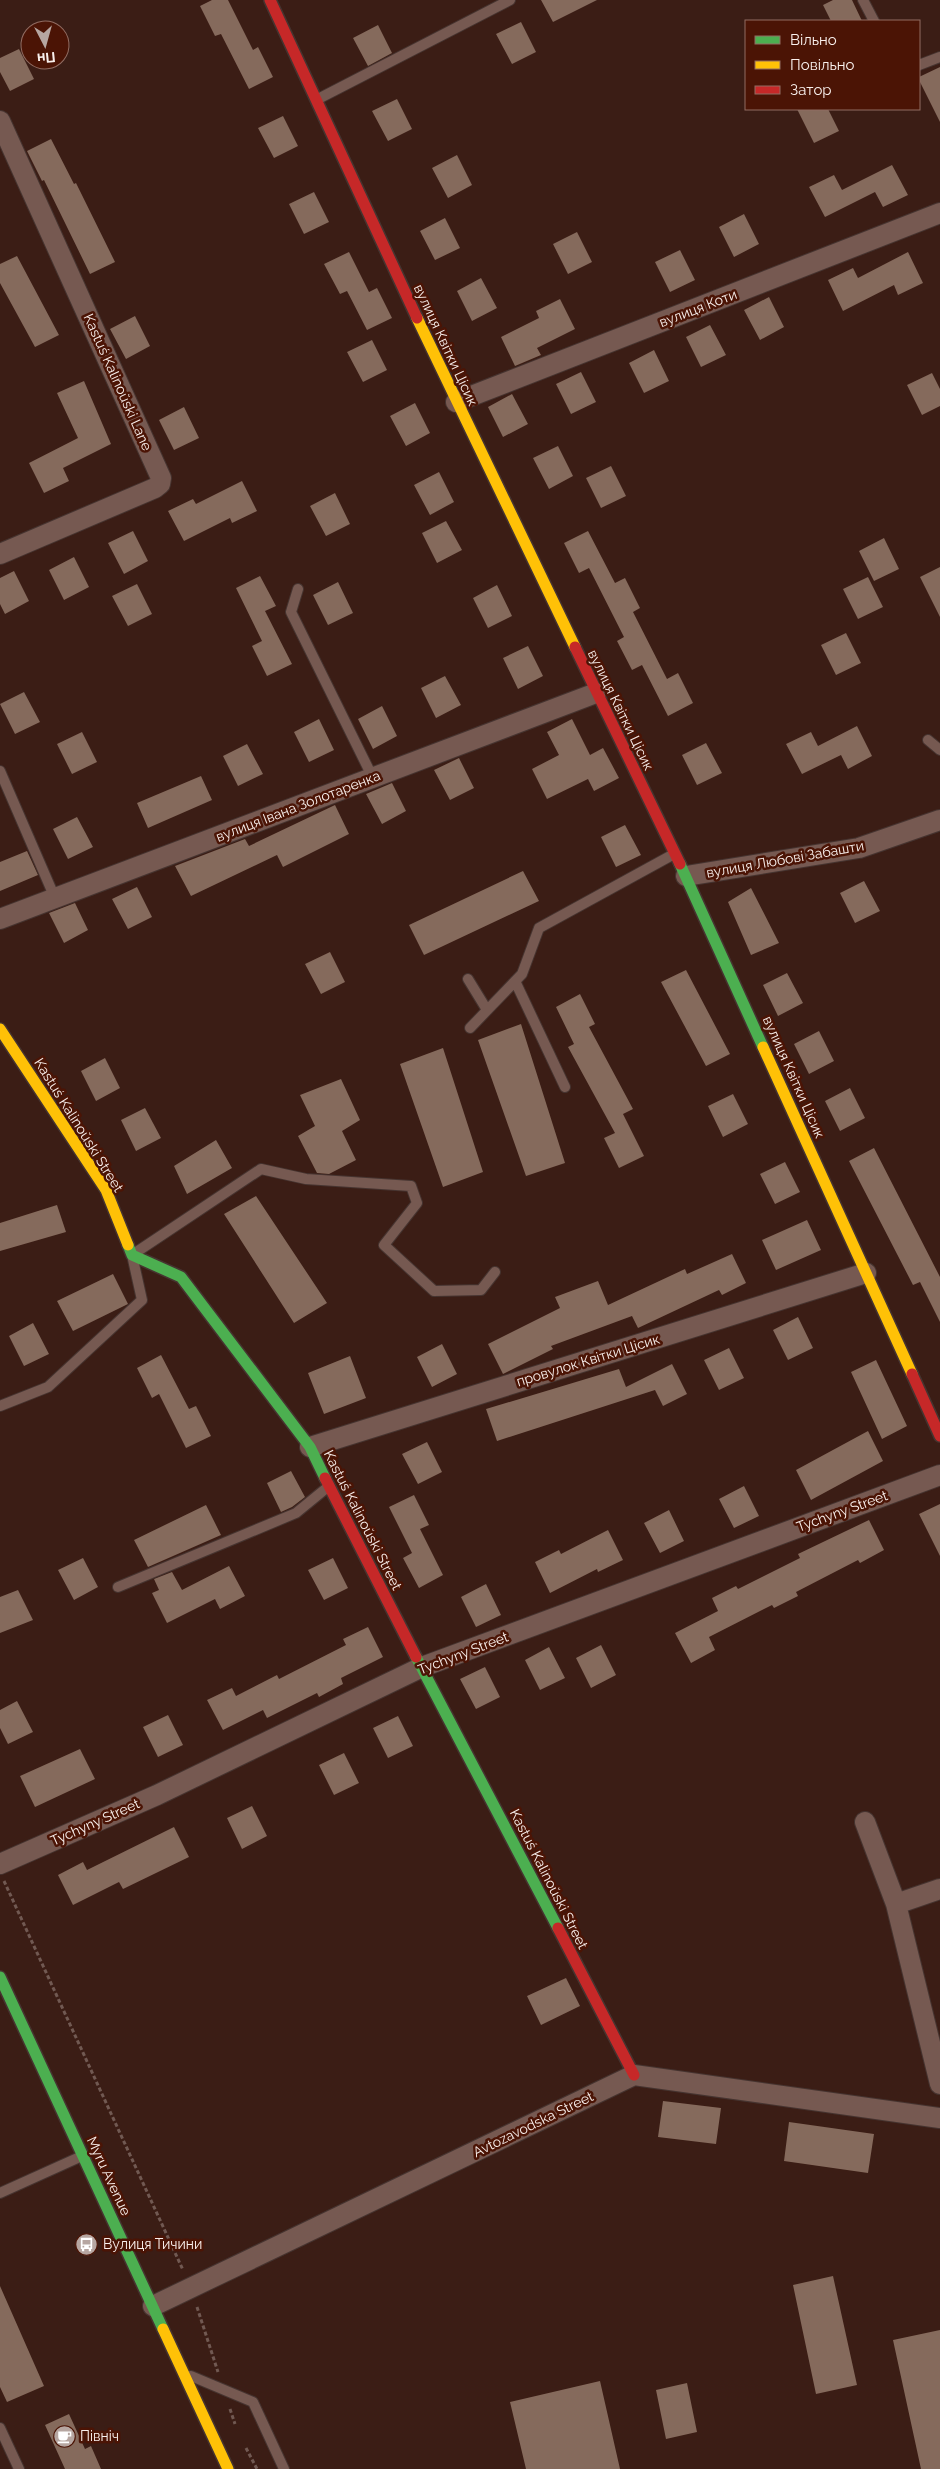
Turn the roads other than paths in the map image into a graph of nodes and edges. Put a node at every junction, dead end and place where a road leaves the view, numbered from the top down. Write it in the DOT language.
graph roads {
  1 [pos="270,0"];
  2 [pos="510,0"];
  3 [pos="863,0"];
  4 [pos="873,20"];
  5 [pos="940,57"];
  6 [pos="920,64"];
  7 [pos="316,100"];
  8 [pos="0,121"];
  9 [pos="940,213"];
  10 [pos="456,402"];
  11 [pos="0,554"];
  12 [pos="298,589"];
  13 [pos="596,694"];
  14 [pos="928,740"];
  15 [pos="940,750"];
  16 [pos="0,771"];
  17 [pos="373,778"];
  18 [pos="940,820"];
  19 [pos="675,854"];
  20 [pos="686,876"];
  21 [pos="55,898"];
  22 [pos="0,919"];
  23 [pos="468,979"];
  24 [pos="515,981"];
  25 [pos="487,1010"];
  26 [pos="470,1028"];
  27 [pos="0,1029"];
  28 [pos="565,1087"];
  29 [pos="132,1255"];
  30 [pos="494,1272"];
  31 [pos="866,1273"];
  32 [pos="0,1406"];
  33 [pos="940,1436"];
  34 [pos="310,1447"];
  35 [pos="940,1475"];
  36 [pos="329,1486"];
  37 [pos="118,1587"];
  38 [pos="422,1667"];
  39 [pos="865,1822"];
  40 [pos="2,1872"];
  41 [pos="940,1889"];
  42 [pos="896,1904"];
  43 [pos="0,1977"];
  44 [pos="634,2075"];
  45 [pos="940,2084"];
  46 [pos="940,2118"];
  47 [pos="83,2156"];
  48 [pos="0,2193"];
  49 [pos="153,2306"];
  50 [pos="185,2374"];
  51 [pos="0,2428"];
  52 [pos="20,2469"];
  53 [pos="228,2469"];
  54 [pos="284,2469"];
  1 -- 7 [label="street, вулиця Квітки Цісик"];
  2 -- 7 [label="lane"];
  3 -- 4 [label="lane"];
  5 -- 6 [label="lane"];
  7 -- 10 [label="street, вулиця Квітки Цісик"];
  8 -- 11 [label="street, Kastuś Kalinoŭski Lane"];
  9 -- 10 [label="street, вулиця Коти"];
  10 -- 13 [label="street, вулиця Квітки Цісик"];
  12 -- 17 [label="lane"];
  13 -- 17 [label="street, вулиця Івана Золотаренка"];
  13 -- 19 [label="street, вулиця Квітки Цісик"];
  14 -- 15 [label="lane"];
  16 -- 21 [label="lane"];
  17 -- 21 [label="street, вулиця Івана Золотаренка"];
  18 -- 20 [label="street, вулиця Любові Забашти"];
  19 -- 20 [label="street, вулиця Квітки Цісик"];
  19 -- 24 [label="lane"];
  20 -- 31 [label="street, вулиця Квітки Цісик"];
  21 -- 22 [label="street, вулиця Івана Золотаренка"];
  23 -- 25 [label="lane"];
  24 -- 25 [label="lane"];
  24 -- 28 [label="lane"];
  25 -- 26 [label="lane"];
  27 -- 29 [label="street, Kastuś Kalinoŭski Street"];
  29 -- 30 [label="lane"];
  29 -- 32 [label="lane"];
  29 -- 34 [label="street, Kastuś Kalinoŭski Street"];
  31 -- 33 [label="street, вулиця Квітки Цісик"];
  31 -- 34 [label="street, провулок Квітки Цісик"];
  34 -- 36 [label="street, Kastuś Kalinoŭski Street"];
  35 -- 38 [label="street, Tychyny Street"];
  36 -- 37 [label="lane"];
  36 -- 38 [label="street, Kastuś Kalinoŭski Street"];
  38 -- 40 [label="street, Tychyny Street"];
  38 -- 44 [label="street, Kastuś Kalinoŭski Street"];
  39 -- 42 [label="street"];
  41 -- 42 [label="street"];
  42 -- 45 [label="street"];
  43 -- 47 [label="street, Myru Avenue"];
  44 -- 46 [label="street"];
  44 -- 49 [label="street, Avtozavodska Street"];
  47 -- 48 [label="lane"];
  47 -- 49 [label="street, Myru Avenue"];
  49 -- 50 [label="street, Myru Avenue"];
  50 -- 53 [label="street, Myru Avenue"];
  50 -- 54 [label="lane"];
  51 -- 52 [label="lane"];
}
